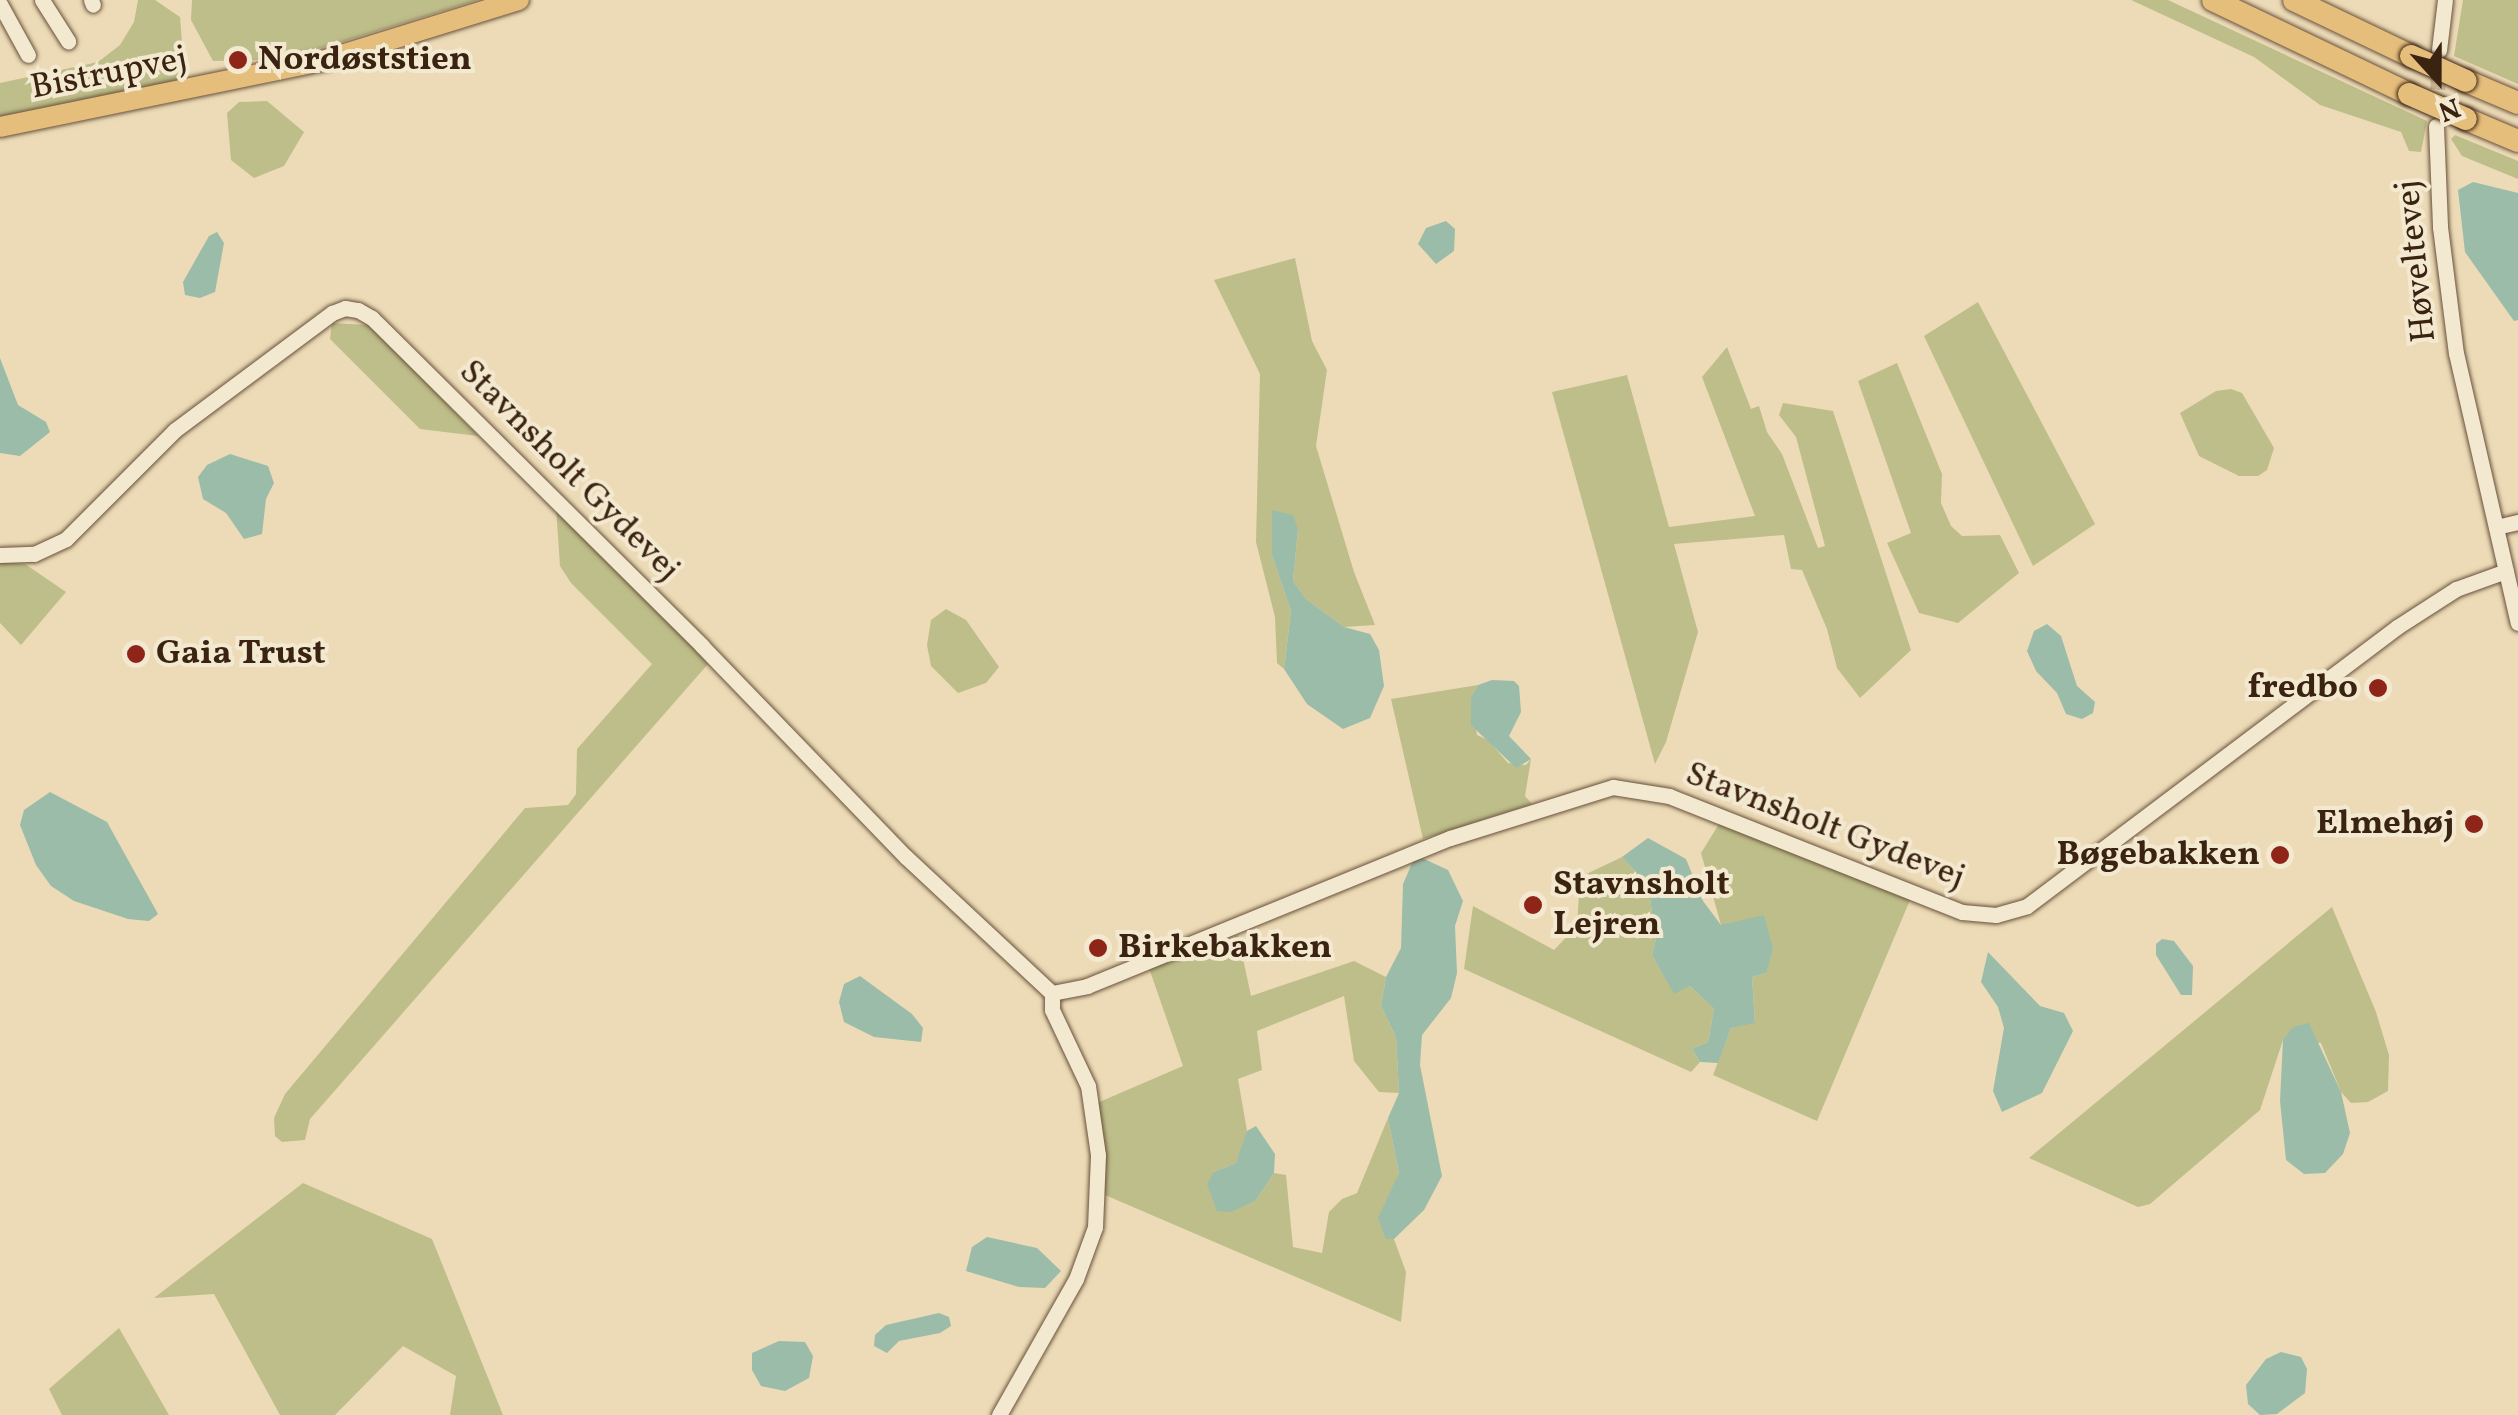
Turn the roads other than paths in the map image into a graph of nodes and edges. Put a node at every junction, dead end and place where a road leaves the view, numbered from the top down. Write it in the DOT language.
graph roads {
  1 [pos="42,0"];
  2 [pos="519,0"];
  3 [pos="2214,0"];
  4 [pos="2294,0"];
  5 [pos="2444,0"];
  6 [pos="0,4"];
  7 [pos="68,41"];
  8 [pos="2440,50"];
  9 [pos="28,55"];
  10 [pos="2518,103"];
  11 [pos="2436,126"];
  12 [pos="0,127"];
  13 [pos="2518,141"];
  14 [pos="2518,522"];
  15 [pos="2496,526"];
  16 [pos="0,556"];
  17 [pos="2506,571"];
  18 [pos="2518,622"];
  19 [pos="1052,993"];
  20 [pos="999,1415"];
  1 -- 7 [label="street"];
  2 -- 12 [label="main road, Bistrupvej"];
  3 -- 13 [label="highway, bridge"];
  4 -- 10 [label="highway, bridge"];
  5 -- 8 [label="street"];
  6 -- 9 [label="street"];
  11 -- 15 [label="street, Høveltevej"];
  14 -- 15 [label="street"];
  15 -- 17 [label="street, Høveltevej"];
  16 -- 19 [label="street, Stavnsholt Gydevej"];
  17 -- 18 [label="street, Høveltevej"];
  17 -- 19 [label="street, Stavnsholt Gydevej"];
  19 -- 20 [label="street"];
}
